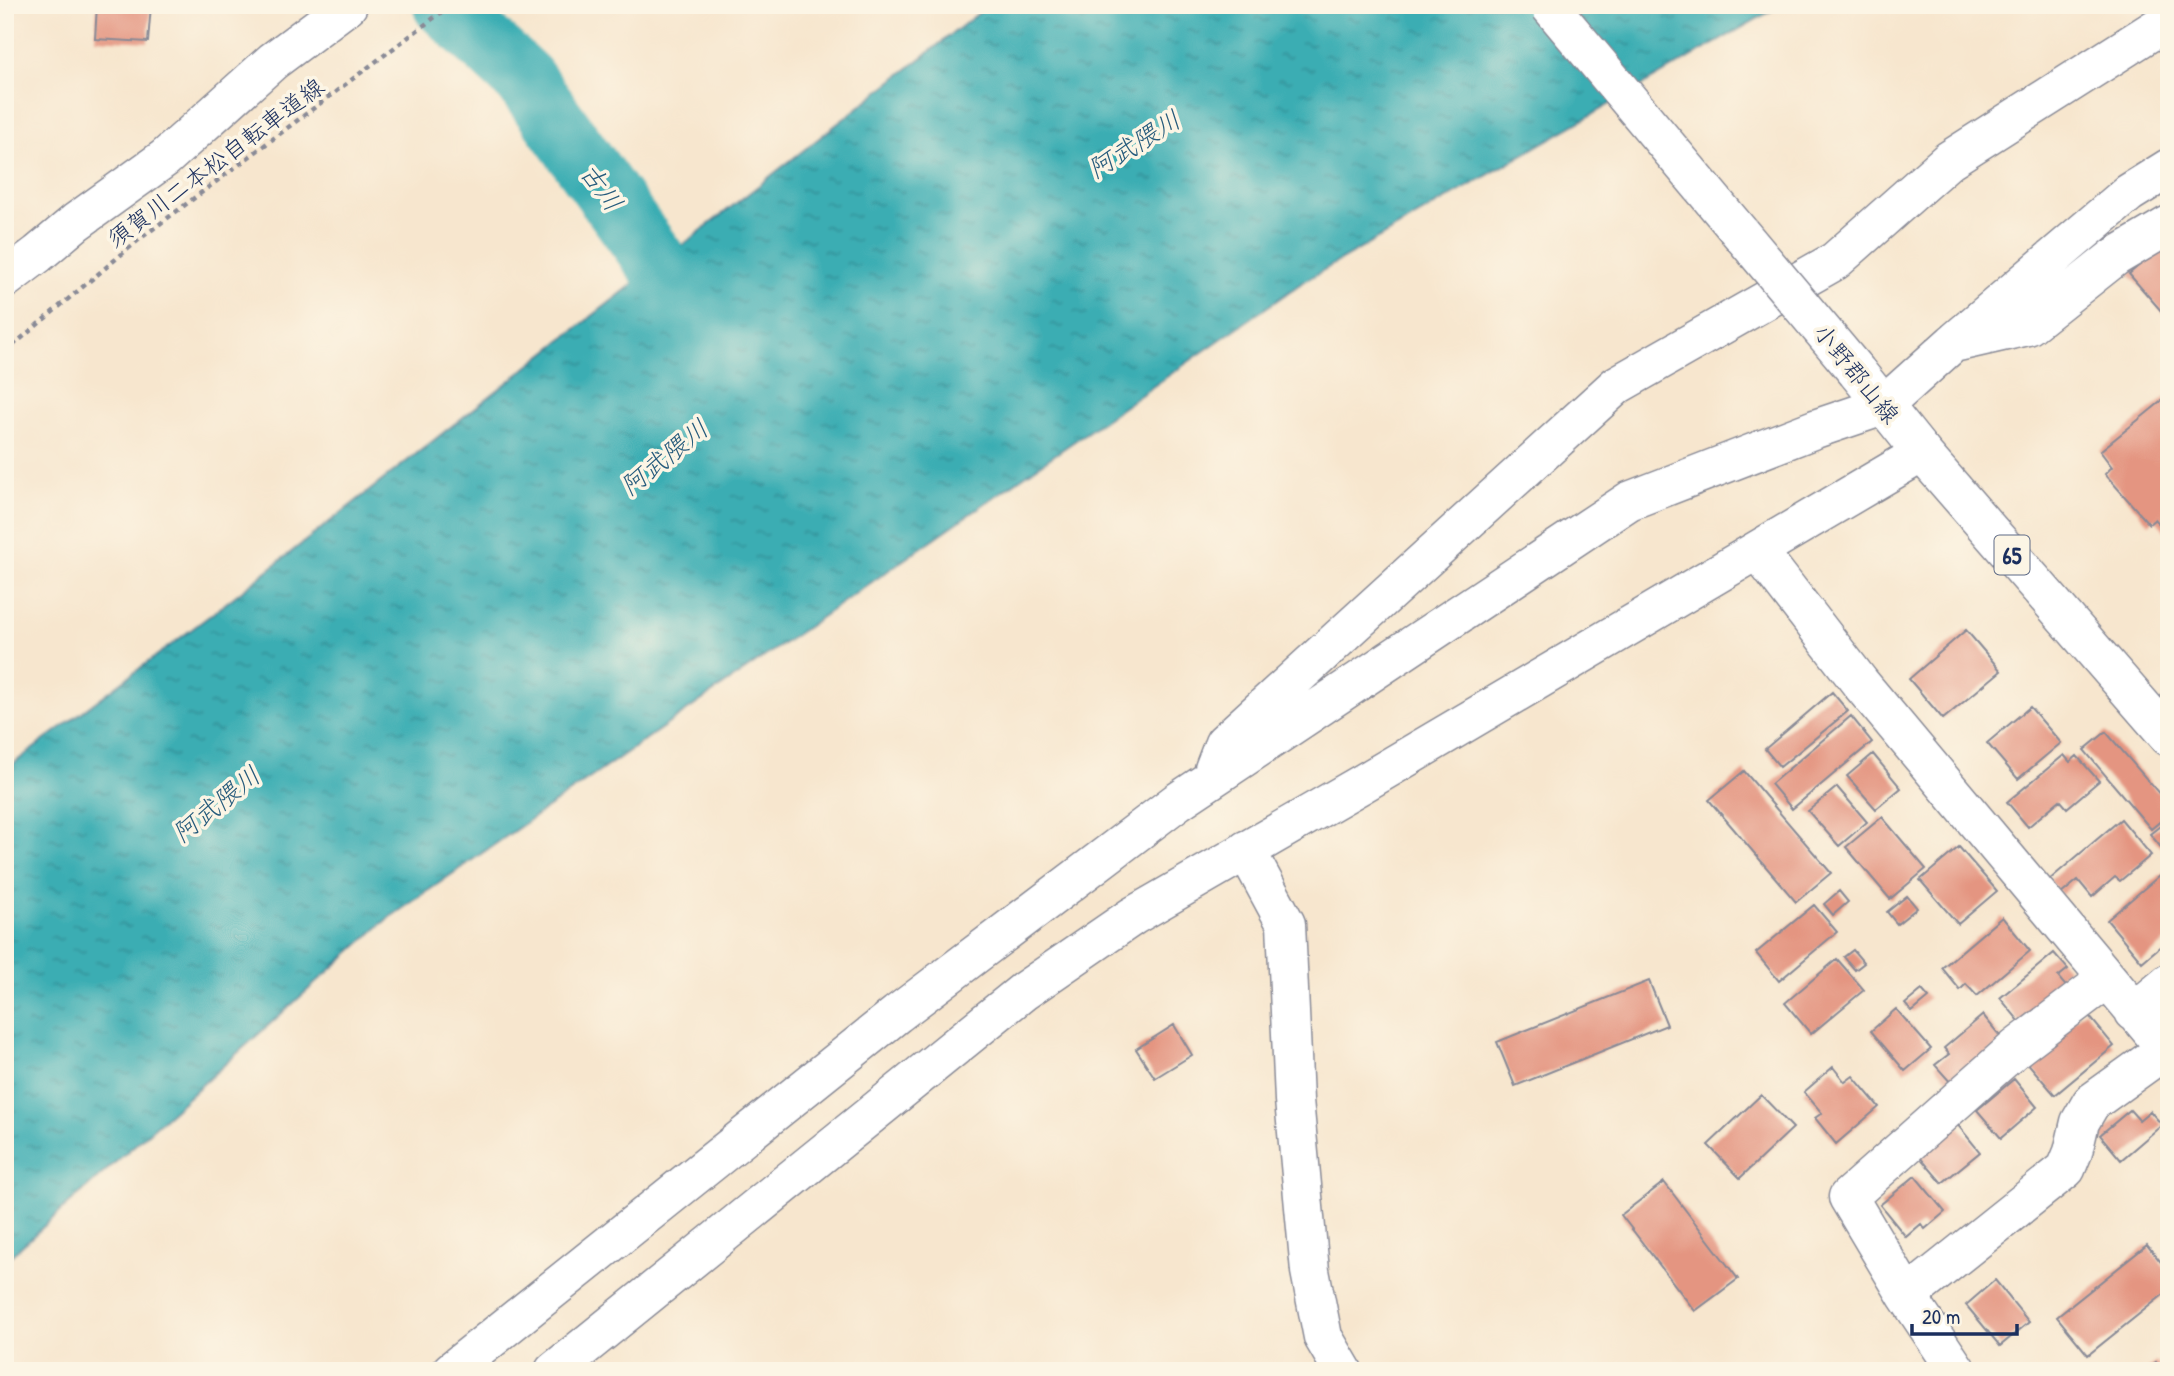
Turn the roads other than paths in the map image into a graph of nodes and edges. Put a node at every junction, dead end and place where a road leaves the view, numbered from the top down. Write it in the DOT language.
graph roads {
  1 [pos="348,5"];
  2 [pos="1549,5"];
  3 [pos="2169,20"];
  4 [pos="2169,168"];
  5 [pos="2169,225"];
  6 [pos="22,255"];
  7 [pos="5,279"];
  8 [pos="1953,343"];
  9 [pos="1883,406"];
  10 [pos="1922,453"];
  11 [pos="1758,551"];
  12 [pos="2169,737"];
  13 [pos="1210,781"];
  14 [pos="1246,850"];
  15 [pos="2106,979"];
  16 [pos="2169,983"];
  17 [pos="2134,1013"];
  18 [pos="2168,1051"];
  19 [pos="1907,1296"];
  20 [pos="451,1371"];
  21 [pos="554,1371"];
  22 [pos="1343,1371"];
  23 [pos="1957,1371"];
  1 -- 6 [label="street"];
  2 -- 9 [label="street, 小野郡山線 / 65, bridge"];
  3 -- 13 [label="street"];
  4 -- 8 [label="street"];
  5 -- 8 [label="street"];
  6 -- 7 [label="street"];
  8 -- 9 [label="street"];
  9 -- 10 [label="street, 小野郡山線 / 65"];
  9 -- 13 [label="street"];
  10 -- 11 [label="street"];
  10 -- 12 [label="street, 小野郡山線 / 65"];
  11 -- 14 [label="street"];
  11 -- 15 [label="street"];
  13 -- 20 [label="street"];
  14 -- 21 [label="street"];
  14 -- 22 [label="street"];
  15 -- 17 [label="street"];
  15 -- 19 [label="street"];
  16 -- 17 [label="street"];
  17 -- 18 [label="street"];
  18 -- 19 [label="street"];
  19 -- 23 [label="street"];
}
